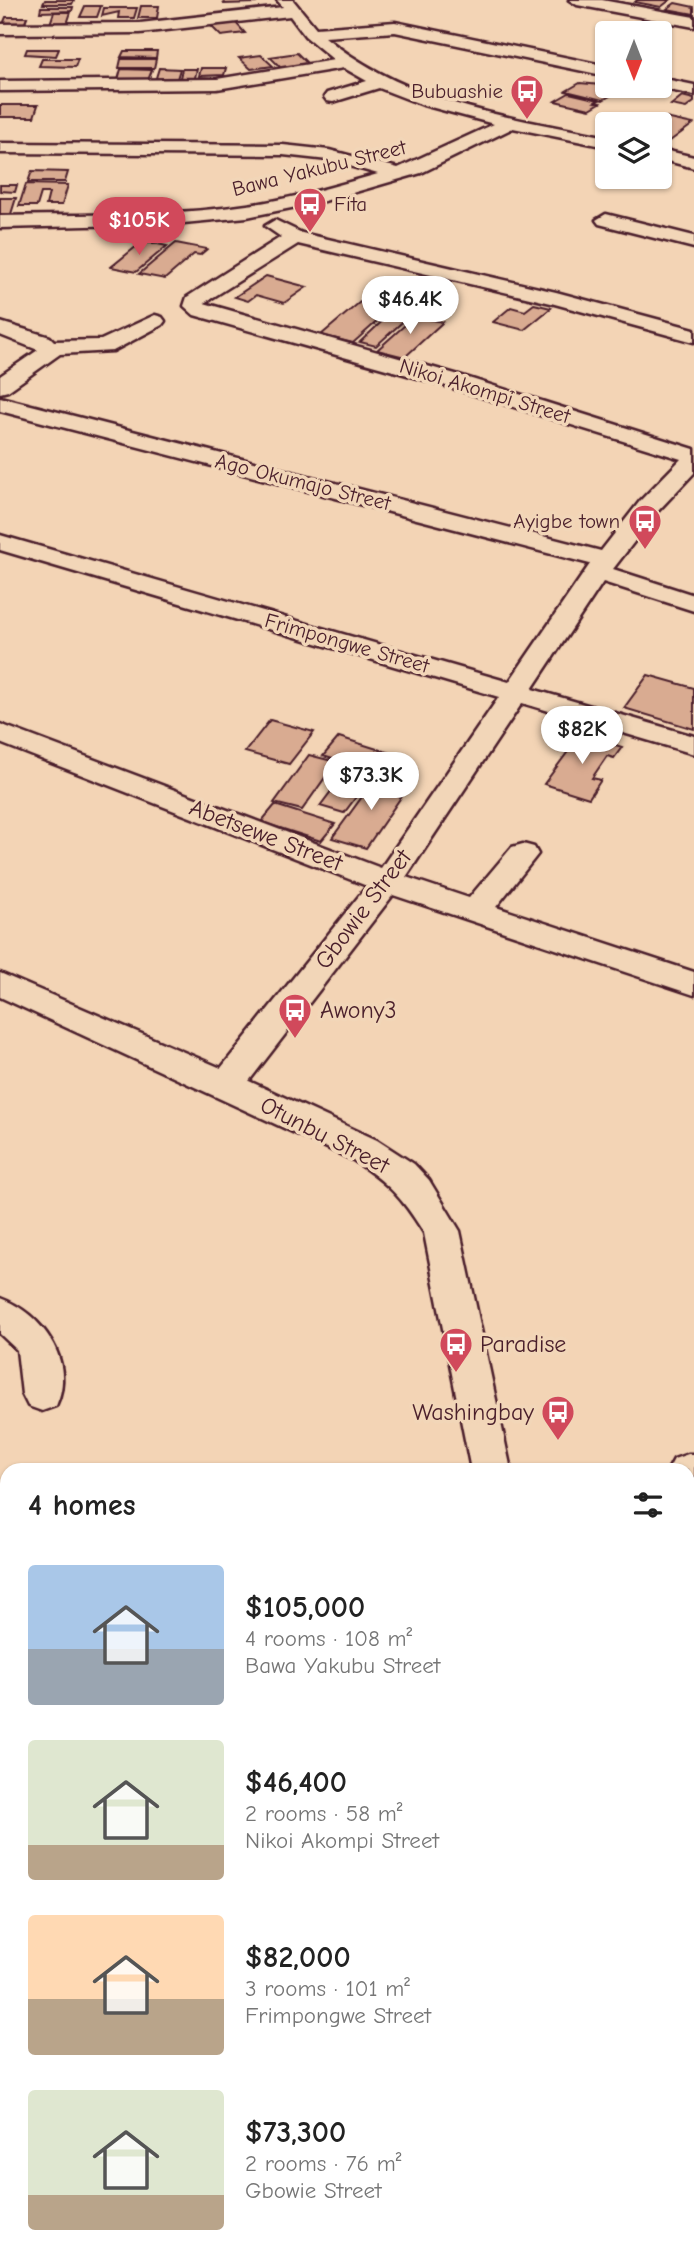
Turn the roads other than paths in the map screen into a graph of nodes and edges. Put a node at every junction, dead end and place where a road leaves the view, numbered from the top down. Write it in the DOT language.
graph roads {
  1 [pos="577,0"];
  2 [pos="288,6"];
  3 [pos="694,22"];
  4 [pos="0,29"];
  5 [pos="310,33"];
  6 [pos="346,63"];
  7 [pos="595,69"];
  8 [pos="380,82"];
  9 [pos="672,85"];
  10 [pos="0,86"];
  11 [pos="694,90"];
  12 [pos="333,97"];
  13 [pos="512,122"];
  14 [pos="557,132"];
  15 [pos="595,140"];
  16 [pos="476,141"];
  17 [pos="534,146"];
  18 [pos="0,148"];
  19 [pos="504,149"];
  20 [pos="672,157"];
  21 [pos="694,163"];
  22 [pos="400,174"];
  23 [pos="247,211"];
  24 [pos="606,220"];
  25 [pos="0,222"];
  26 [pos="295,237"];
  27 [pos="694,242"];
  28 [pos="155,321"];
  29 [pos="0,328"];
  30 [pos="694,336"];
  31 [pos="49,348"];
  32 [pos="0,386"];
  33 [pos="0,404"];
  34 [pos="694,457"];
  35 [pos="0,542"];
  36 [pos="601,566"];
  37 [pos="694,603"];
  38 [pos="514,691"];
  39 [pos="0,733"];
  40 [pos="694,745"];
  41 [pos="523,853"];
  42 [pos="387,881"];
  43 [pos="476,911"];
  44 [pos="0,984"];
  45 [pos="694,984"];
  46 [pos="227,1085"];
  47 [pos="0,1314"];
  48 [pos="42,1394"];
  49 [pos="489,1463"];
  1 -- 3 [label="street"];
  2 -- 4 [label="street"];
  2 -- 5 [label="street"];
  5 -- 6 [label="street"];
  5 -- 7 [label="street"];
  6 -- 8 [label="street"];
  6 -- 10 [label="street"];
  8 -- 12 [label="street"];
  8 -- 13 [label="street"];
  9 -- 11 [label="street"];
  13 -- 14 [label="street"];
  13 -- 16 [label="street, Bawa Yakubu Street"];
  14 -- 15 [label="street"];
  14 -- 17 [label="street"];
  16 -- 19 [label="street"];
  16 -- 22 [label="street, Bawa Yakubu Street"];
  18 -- 22 [label="street"];
  20 -- 21 [label="street"];
  22 -- 23 [label="street, Bawa Yakubu Street"];
  23 -- 25 [label="street, Bawa Yakubu Street"];
  23 -- 26 [label="street"];
  24 -- 27 [label="street"];
  26 -- 30 [label="street"];
  26 -- 34 [label="street, Nikoi Akompi Street"];
  28 -- 31 [label="street"];
  29 -- 31 [label="street"];
  31 -- 32 [label="street"];
  33 -- 36 [label="street, Ago Okumajo Street"];
  34 -- 36 [label="street, Gbowie Street"];
  35 -- 38 [label="street, Frimpongwe Street"];
  36 -- 37 [label="street, Ago Okumajo Street"];
  36 -- 38 [label="street, Gbowie Street"];
  38 -- 40 [label="street, Frimpongwe Street"];
  38 -- 42 [label="street, Gbowie Street"];
  39 -- 42 [label="street, Abetsewe Street"];
  41 -- 43 [label="street"];
  42 -- 43 [label="street, Abetsewe Street"];
  42 -- 46 [label="street, Gbowie Street"];
  43 -- 45 [label="street, Abetsewe Street"];
  44 -- 46 [label="street, Otunbu Street"];
  46 -- 49 [label="street, Otunbu Street"];
  47 -- 48 [label="street"];
}
